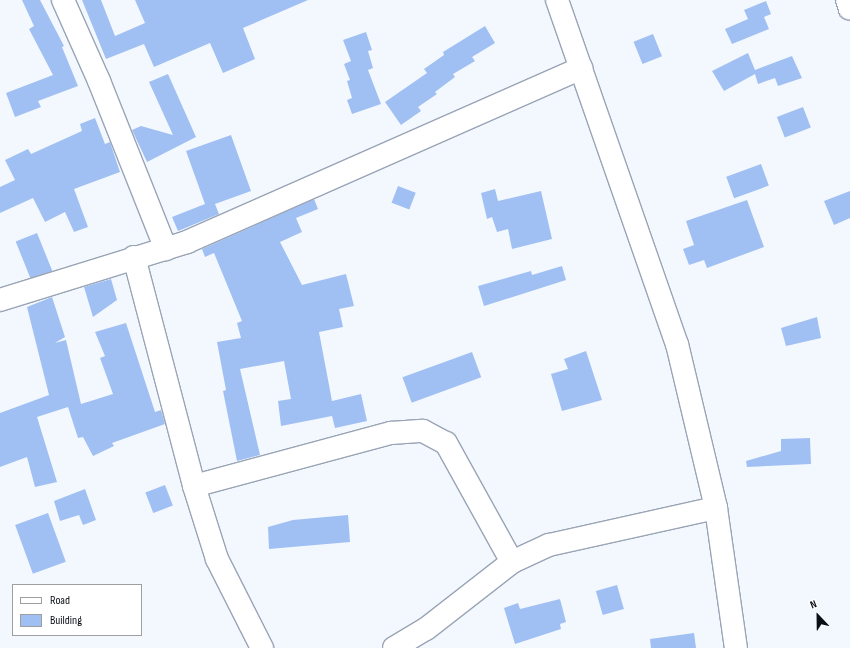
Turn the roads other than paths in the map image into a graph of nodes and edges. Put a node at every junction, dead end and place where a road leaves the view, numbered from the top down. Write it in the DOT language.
graph roads {
  1 [pos="63,0"];
  2 [pos="557,0"];
  3 [pos="847,0"];
  4 [pos="850,9"];
  5 [pos="581,68"];
  6 [pos="166,249"];
  7 [pos="134,257"];
  8 [pos="0,300"];
  9 [pos="194,486"];
  10 [pos="716,508"];
  11 [pos="512,562"];
  12 [pos="262,648"];
  13 [pos="394,648"];
  14 [pos="736,648"];
  1 -- 6 [label="street"];
  2 -- 5 [label="street"];
  3 -- 4 [label="street"];
  5 -- 6 [label="street"];
  5 -- 10 [label="street"];
  6 -- 7 [label="street"];
  7 -- 8 [label="street"];
  7 -- 9 [label="street"];
  9 -- 11 [label="street"];
  9 -- 12 [label="street"];
  10 -- 11 [label="street"];
  10 -- 14 [label="street"];
  11 -- 13 [label="street"];
}
